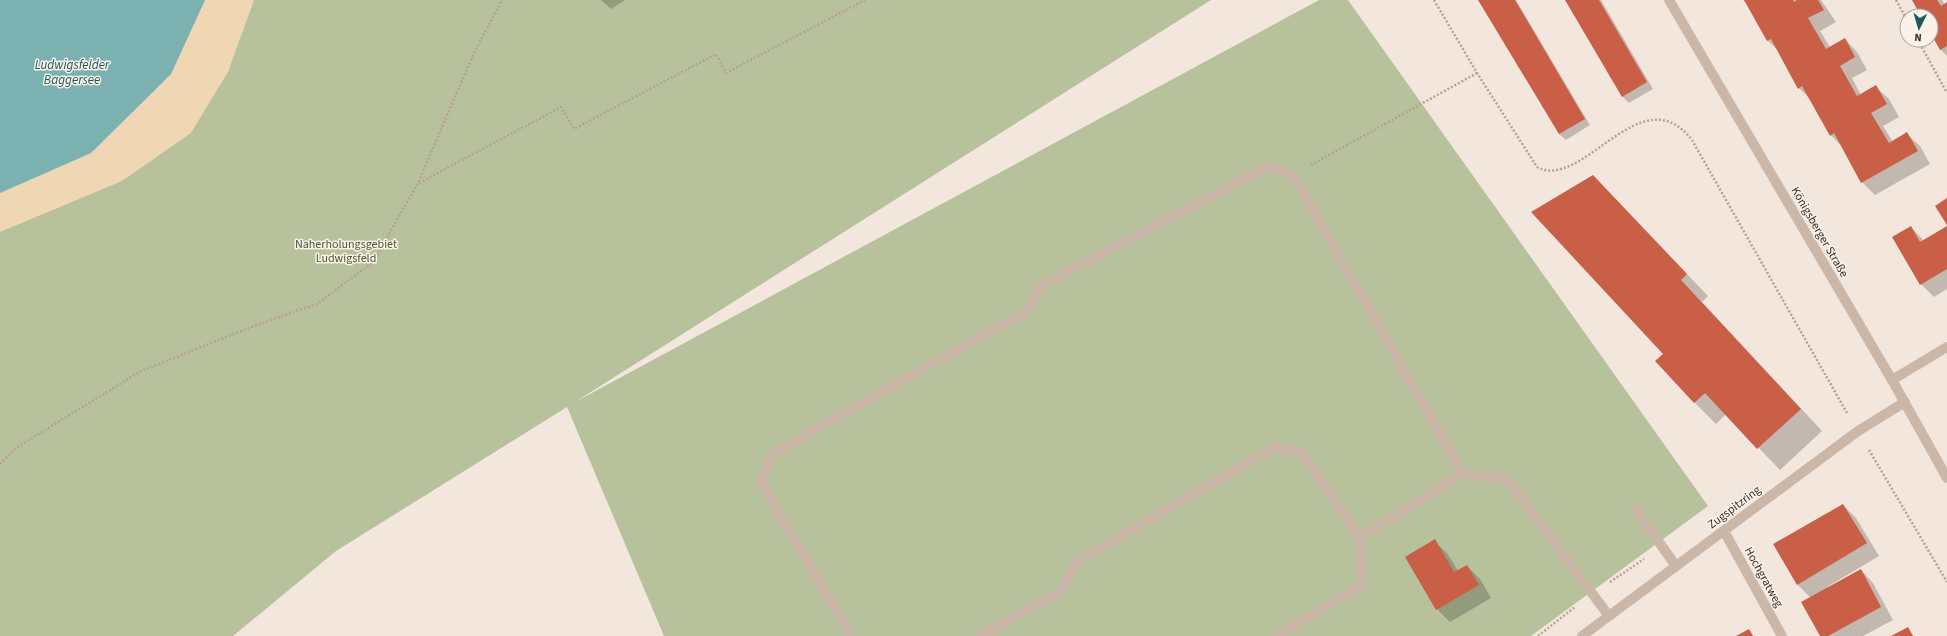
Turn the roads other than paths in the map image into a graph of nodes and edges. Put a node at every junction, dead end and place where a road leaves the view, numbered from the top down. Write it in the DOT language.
graph roads {
  1 [pos="1669,0"];
  2 [pos="1947,347"];
  3 [pos="1892,380"];
  4 [pos="1905,402"];
  5 [pos="1463,474"];
  6 [pos="1947,478"];
  7 [pos="1636,510"];
  8 [pos="1724,532"];
  9 [pos="1360,538"];
  10 [pos="1676,566"];
  11 [pos="1609,616"];
  12 [pos="851,636"];
  13 [pos="978,636"];
  14 [pos="1277,636"];
  15 [pos="1582,636"];
  16 [pos="1782,636"];
  1 -- 3 [label="street, Königsberger Straße"];
  2 -- 3 [label="street"];
  3 -- 4 [label="street, Königsberger Straße"];
  4 -- 6 [label="street, Königsberger Straße"];
  4 -- 8 [label="street, Zugspitzring"];
  5 -- 9 [label="street"];
  5 -- 11 [label="street"];
  5 -- 12 [label="street"];
  7 -- 10 [label="street"];
  8 -- 10 [label="street, Zugspitzring"];
  8 -- 16 [label="street, Hochgratweg"];
  9 -- 13 [label="street"];
  9 -- 14 [label="street"];
  10 -- 11 [label="street, Zugspitzring"];
  11 -- 15 [label="street, Zugspitzring"];
}
